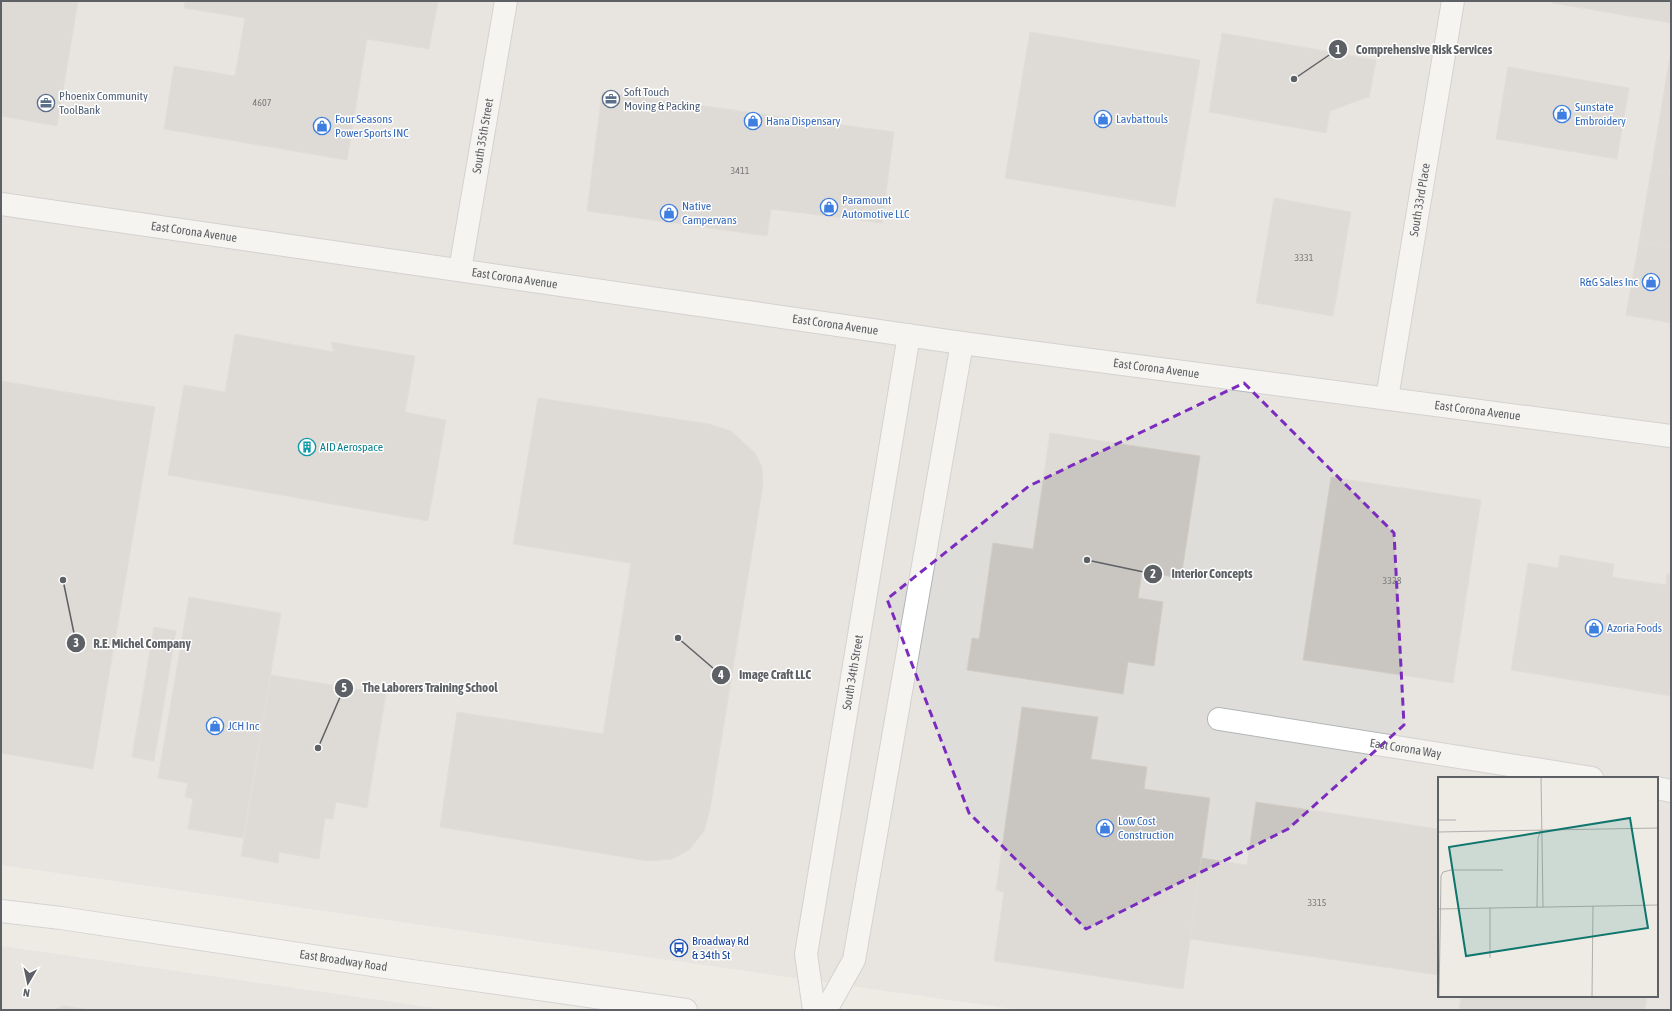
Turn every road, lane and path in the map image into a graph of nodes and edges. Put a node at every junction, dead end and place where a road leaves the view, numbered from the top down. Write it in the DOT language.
graph roads {
  1 [pos="506,1"];
  2 [pos="1453,1"];
  3 [pos="1,204"];
  4 [pos="460,270"];
  5 [pos="909,335"];
  6 [pos="962,343"];
  7 [pos="1387,398"];
  8 [pos="1671,436"];
  9 [pos="1219,719"];
  10 [pos="1586,777"];
  11 [pos="1658,788"];
  12 [pos="1671,791"];
  13 [pos="1,911"];
  14 [pos="686,1010"];
  15 [pos="814,1010"];
  16 [pos="826,1010"];
  1 -- 4 [label="street, South 35th Street"];
  2 -- 7 [label="street, South 33rd Place"];
  3 -- 4 [label="street, East Corona Avenue"];
  4 -- 5 [label="street, East Corona Avenue"];
  5 -- 6 [label="street, East Corona Avenue"];
  5 -- 15 [label="street, South 34th Street"];
  6 -- 7 [label="street, East Corona Avenue"];
  6 -- 16 [label="street"];
  7 -- 8 [label="street, East Corona Avenue"];
  9 -- 10 [label="street, East Corona Way"];
  11 -- 12 [label="street"];
  13 -- 14 [label="street, East Broadway Road"];
}
